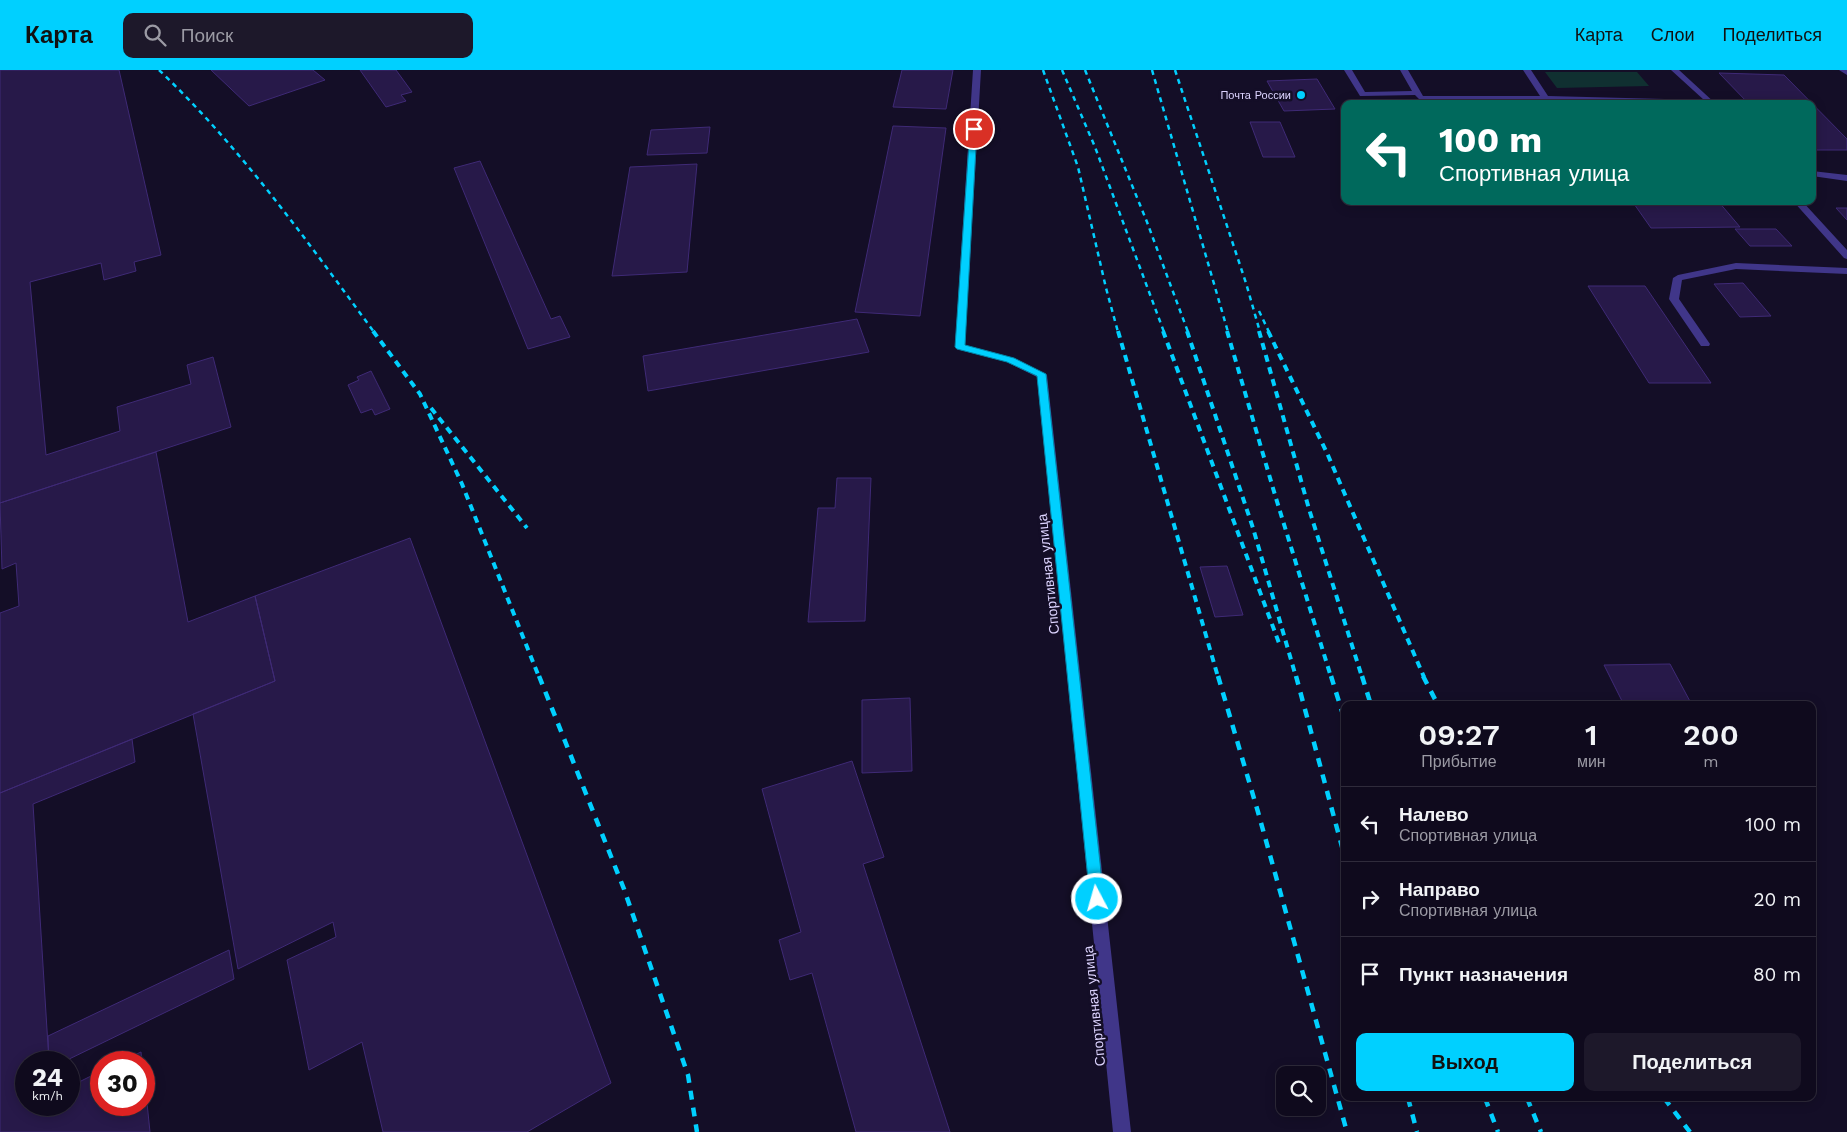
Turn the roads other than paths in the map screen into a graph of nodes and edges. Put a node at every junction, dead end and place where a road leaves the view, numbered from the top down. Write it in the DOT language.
graph roads {
  1 [pos="977,70"];
  2 [pos="1348,70"];
  3 [pos="1404,70"];
  4 [pos="1527,70"];
  5 [pos="1675,70"];
  6 [pos="1843,70"];
  7 [pos="1847,74"];
  8 [pos="1418,93"];
  9 [pos="1546,98"];
  10 [pos="1601,100"];
  11 [pos="1708,100"];
  12 [pos="1816,173"];
  13 [pos="1847,178"];
  14 [pos="1801,205"];
  15 [pos="1847,256"];
  16 [pos="1847,271"];
  17 [pos="1705,344"];
  18 [pos="1122,1132"];
  1 -- 18 [label="street, Спортивная улица"];
  2 -- 8 [label="street"];
  3 -- 8 [label="street"];
  4 -- 9 [label="street"];
  5 -- 11 [label="street"];
  6 -- 7 [label="street"];
  8 -- 9 [label="street"];
  9 -- 10 [label="street"];
  12 -- 13 [label="street"];
  14 -- 15 [label="street"];
  16 -- 17 [label="street"];
}
